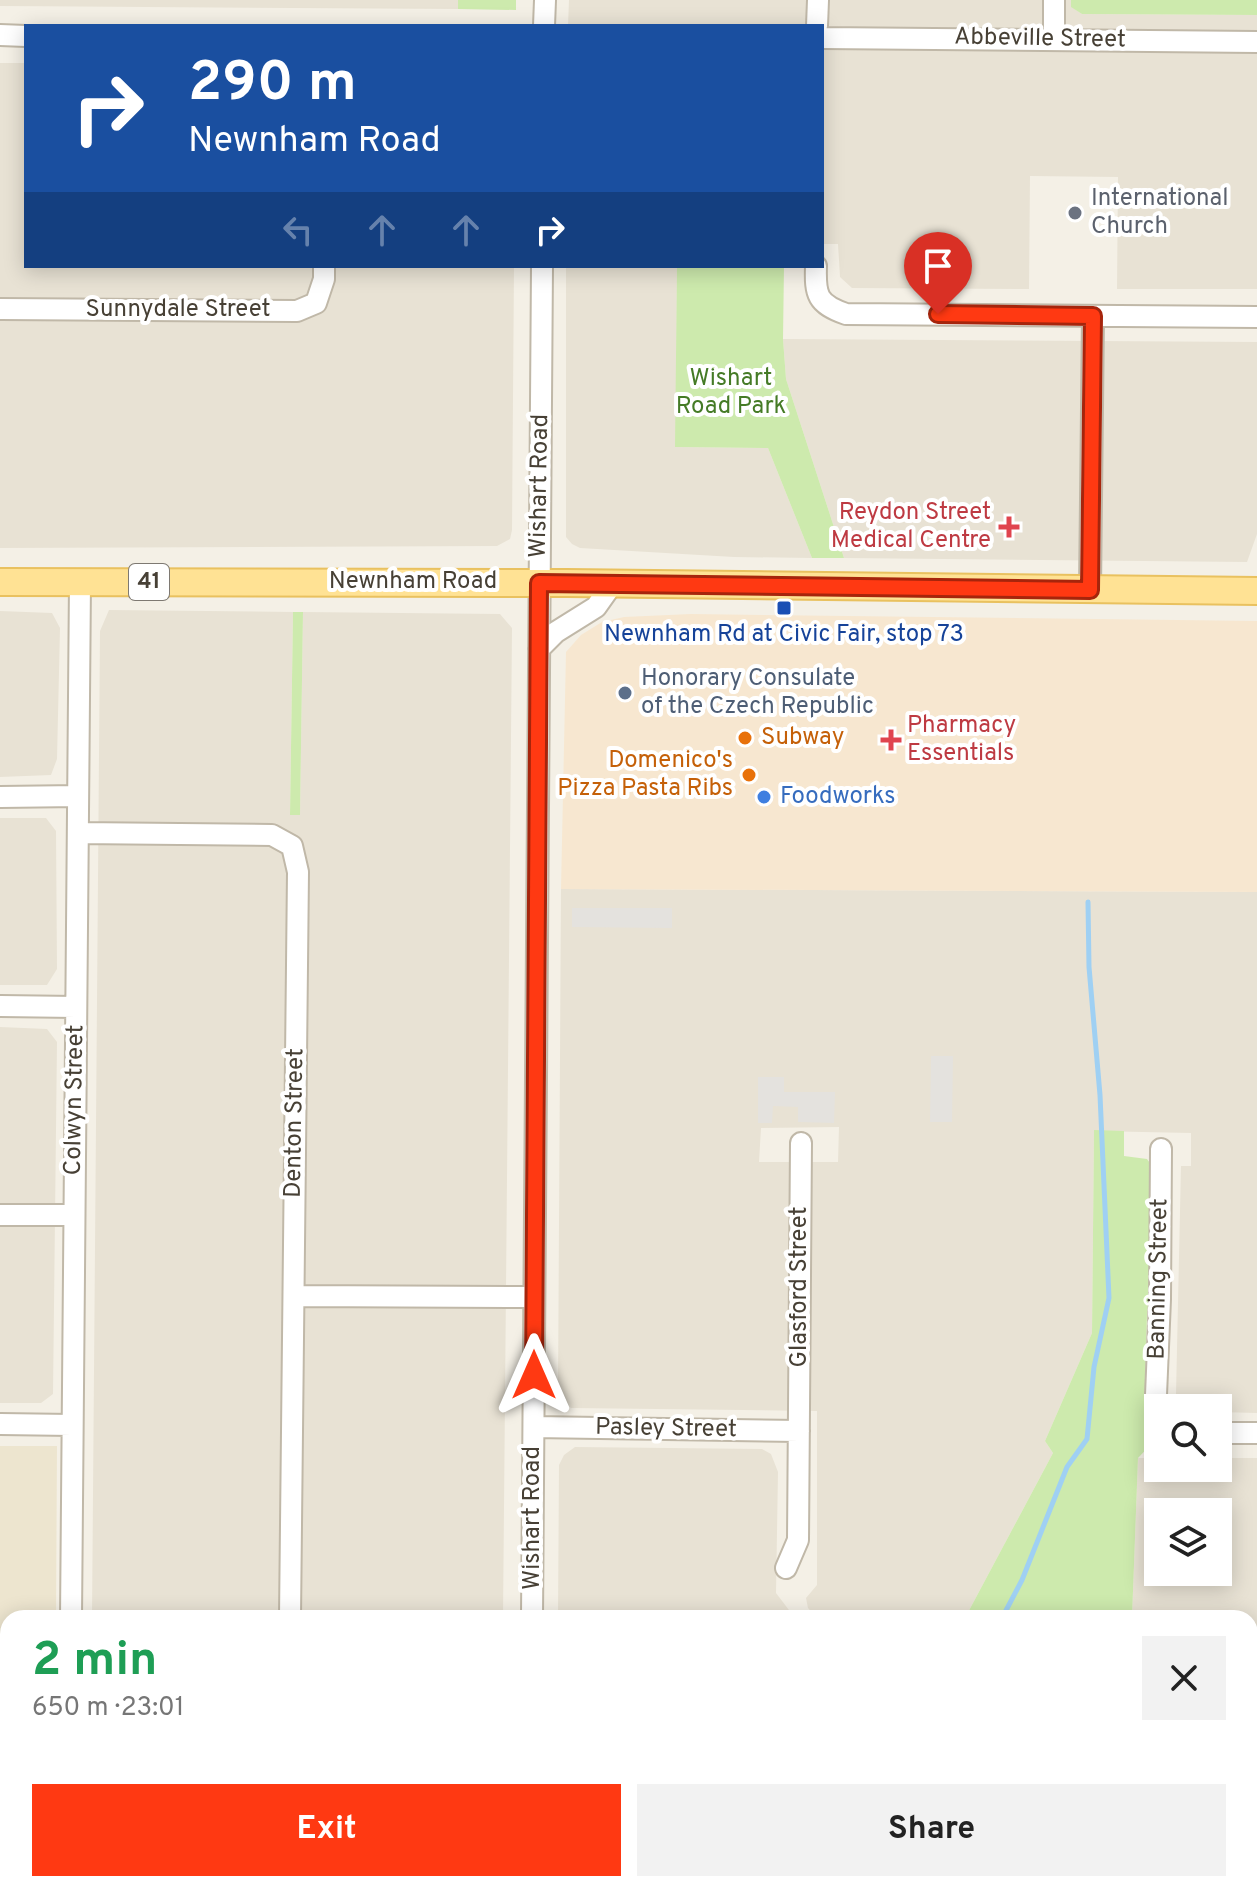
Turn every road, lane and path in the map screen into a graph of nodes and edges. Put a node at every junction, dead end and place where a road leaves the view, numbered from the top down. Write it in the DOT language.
graph roads {
  1 [pos="545,0"];
  2 [pos="818,0"];
  3 [pos="1054,0"];
  4 [pos="544,24"];
  5 [pos="817,24"];
  6 [pos="0,35"];
  7 [pos="24,36"];
  8 [pos="824,38"];
  9 [pos="1054,38"];
  10 [pos="1257,42"];
  11 [pos="324,268"];
  12 [pos="542,268"];
  13 [pos="816,268"];
  14 [pos="0,309"];
  15 [pos="1093,316"];
  16 [pos="1257,317"];
  17 [pos="0,582"];
  18 [pos="80,582"];
  19 [pos="539,583"];
  20 [pos="613,583"];
  21 [pos="1090,590"];
  22 [pos="1257,591"];
  23 [pos="539,649"];
  24 [pos="78,796"];
  25 [pos="0,797"];
  26 [pos="78,833"];
  27 [pos="0,1006"];
  28 [pos="76,1007"];
  29 [pos="801,1143"];
  30 [pos="1161,1149"];
  31 [pos="0,1215"];
  32 [pos="74,1215"];
  33 [pos="294,1296"];
  34 [pos="534,1297"];
  35 [pos="1157,1394"];
  36 [pos="0,1424"];
  37 [pos="72,1425"];
  38 [pos="534,1427"];
  39 [pos="799,1431"];
  40 [pos="1232,1433"];
  41 [pos="1257,1433"];
  42 [pos="786,1568"];
  43 [pos="71,1610"];
  44 [pos="290,1610"];
  45 [pos="532,1610"];
  1 -- 4 [label="street"];
  2 -- 5 [label="street"];
  3 -- 9 [label="street"];
  6 -- 7 [label="street"];
  8 -- 9 [label="street, Abbeville Street"];
  9 -- 10 [label="street, Abbeville Street"];
  11 -- 14 [label="street, Sunnydale Street"];
  12 -- 19 [label="street, Wishart Road"];
  13 -- 15 [label="street"];
  15 -- 16 [label="street"];
  15 -- 21 [label="street"];
  17 -- 18 [label="main road, Newnham Road / 41"];
  18 -- 19 [label="main road, Newnham Road / 41"];
  18 -- 24 [label="street, Colwyn Street"];
  19 -- 20 [label="main road, Newnham Road / 41"];
  19 -- 23 [label="street, Wishart Road"];
  20 -- 21 [label="main road, Newnham Road / 41"];
  20 -- 23 [label="street"];
  21 -- 22 [label="main road, Newnham Road / 41"];
  23 -- 34 [label="street, Wishart Road"];
  24 -- 25 [label="street"];
  24 -- 26 [label="street, Colwyn Street"];
  26 -- 28 [label="street, Colwyn Street"];
  26 -- 33 [label="street, Denton Street"];
  27 -- 28 [label="street"];
  28 -- 32 [label="street, Colwyn Street"];
  29 -- 39 [label="street, Glasford Street"];
  30 -- 35 [label="street, Banning Street"];
  31 -- 32 [label="street"];
  32 -- 37 [label="street, Colwyn Street"];
  33 -- 34 [label="street"];
  33 -- 44 [label="street, Denton Street"];
  34 -- 38 [label="street, Wishart Road"];
  36 -- 37 [label="street"];
  37 -- 43 [label="street, Colwyn Street"];
  38 -- 39 [label="street, Pasley Street"];
  38 -- 45 [label="street, Wishart Road"];
  39 -- 42 [label="street, Glasford Street"];
  40 -- 41 [label="street"];
}
